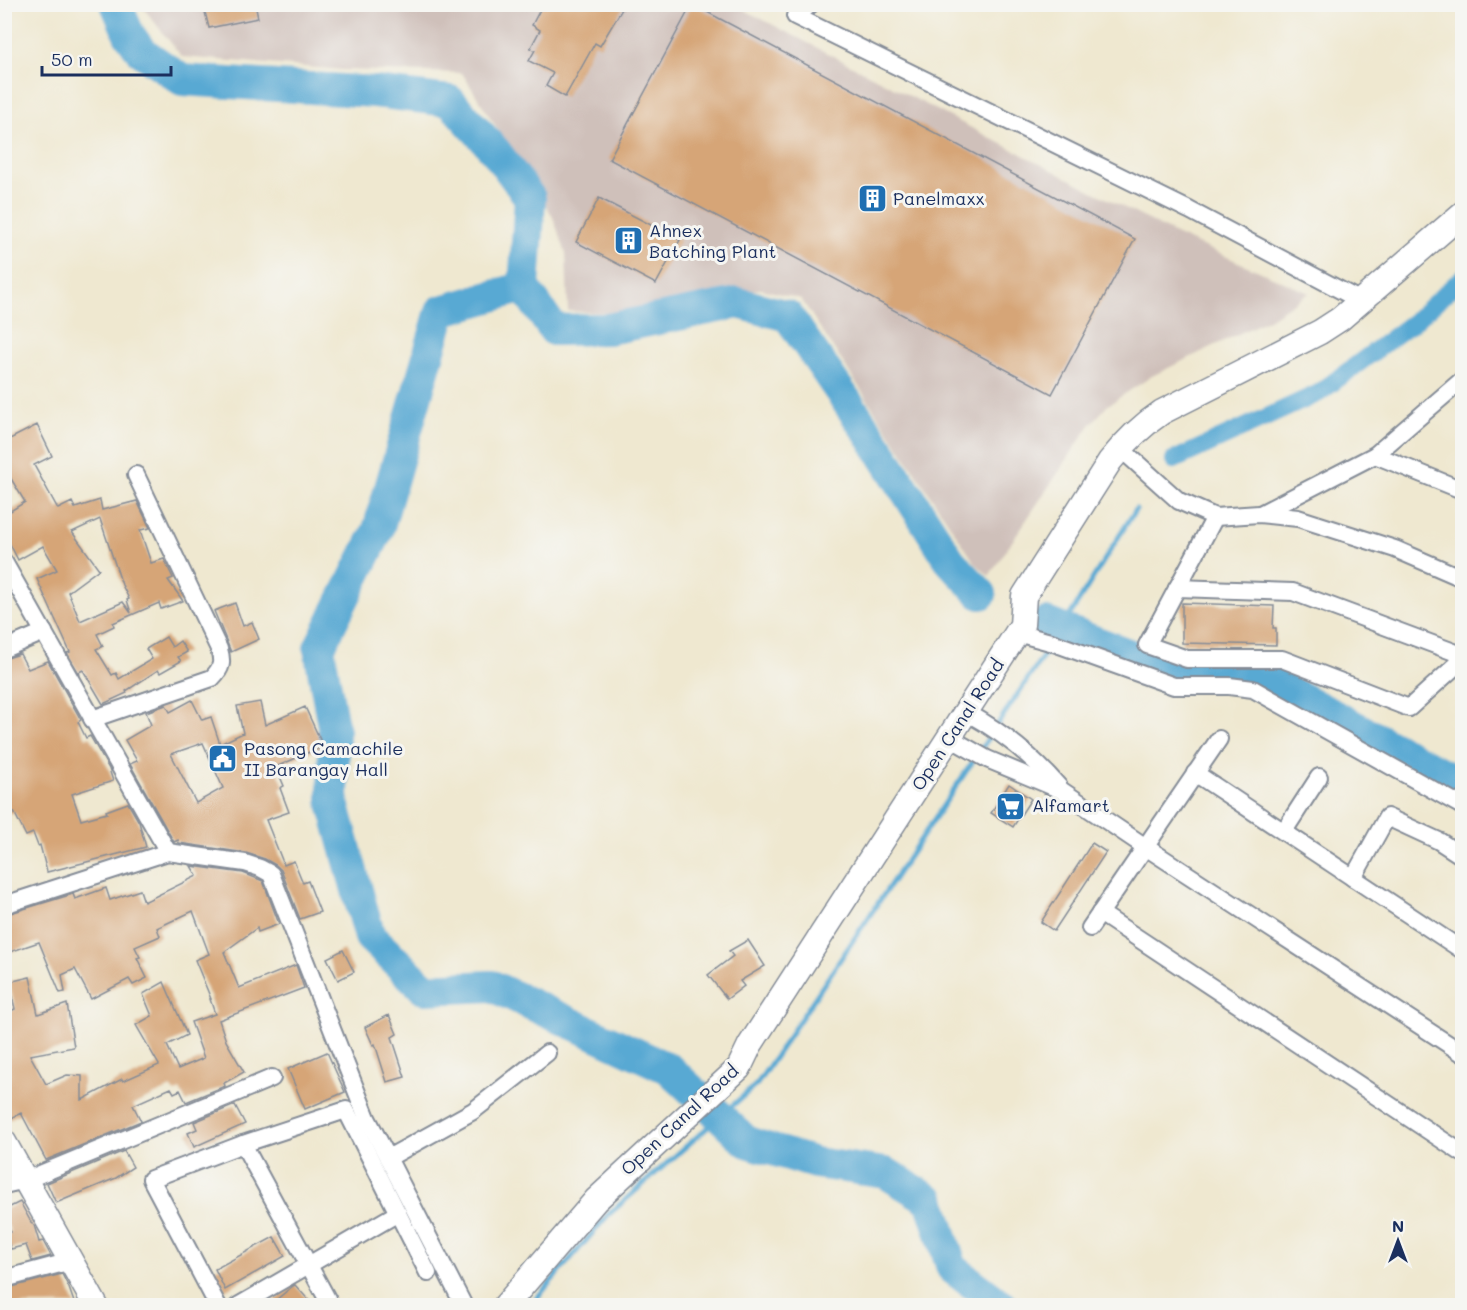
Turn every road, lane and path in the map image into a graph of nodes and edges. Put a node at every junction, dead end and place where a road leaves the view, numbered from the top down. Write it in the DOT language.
graph roads {
  1 [pos="811,4"];
  2 [pos="1462,214"];
  3 [pos="1361,301"];
  4 [pos="1462,380"];
  5 [pos="1120,448"];
  6 [pos="1375,455"];
  7 [pos="136,475"];
  8 [pos="1462,490"];
  9 [pos="1259,514"];
  10 [pos="1215,517"];
  11 [pos="4,562"];
  12 [pos="1462,578"];
  13 [pos="1177,588"];
  14 [pos="44,632"];
  15 [pos="1017,633"];
  16 [pos="4,649"];
  17 [pos="1462,655"];
  18 [pos="1462,660"];
  19 [pos="976,718"];
  20 [pos="92,719"];
  21 [pos="1219,739"];
  22 [pos="960,743"];
  23 [pos="1195,773"];
  24 [pos="1320,777"];
  25 [pos="1061,790"];
  26 [pos="1462,806"];
  27 [pos="1284,831"];
  28 [pos="1144,846"];
  29 [pos="168,852"];
  30 [pos="1462,856"];
  31 [pos="1353,878"];
  32 [pos="4,905"];
  33 [pos="1100,913"];
  34 [pos="1090,928"];
  35 [pos="1462,950"];
  36 [pos="547,1053"];
  37 [pos="1462,1053"];
  38 [pos="272,1078"];
  39 [pos="4,1142"];
  40 [pos="243,1144"];
  41 [pos="1462,1153"];
  42 [pos="388,1158"];
  43 [pos="15,1183"];
  44 [pos="398,1213"];
  45 [pos="71,1261"];
  46 [pos="309,1264"];
  47 [pos="428,1273"];
  48 [pos="4,1279"];
  49 [pos="96,1305"];
  50 [pos="218,1305"];
  51 [pos="238,1305"];
  52 [pos="331,1305"];
  53 [pos="464,1305"];
  54 [pos="505,1305"];
  1 -- 3 [label="street"];
  2 -- 3 [label="main road, Open Canal Road"];
  3 -- 5 [label="main road, Open Canal Road"];
  4 -- 6 [label="street"];
  5 -- 10 [label="street"];
  5 -- 15 [label="main road, Open Canal Road"];
  6 -- 8 [label="street"];
  6 -- 9 [label="street"];
  7 -- 20 [label="street"];
  9 -- 10 [label="street"];
  9 -- 12 [label="street"];
  10 -- 13 [label="street"];
  11 -- 14 [label="street"];
  13 -- 17 [label="street"];
  13 -- 18 [label="street"];
  14 -- 16 [label="street"];
  14 -- 20 [label="street"];
  15 -- 19 [label="main road, Open Canal Road"];
  15 -- 26 [label="street"];
  19 -- 22 [label="main road, Open Canal Road"];
  19 -- 25 [label="street"];
  20 -- 29 [label="street"];
  21 -- 23 [label="street"];
  22 -- 25 [label="street"];
  22 -- 54 [label="main road, Open Canal Road"];
  23 -- 27 [label="street"];
  23 -- 28 [label="street"];
  24 -- 27 [label="street"];
  25 -- 28 [label="street"];
  27 -- 31 [label="street"];
  28 -- 33 [label="street"];
  28 -- 37 [label="street"];
  29 -- 32 [label="street"];
  29 -- 42 [label="street"];
  30 -- 31 [label="street"];
  31 -- 35 [label="street"];
  33 -- 34 [label="street"];
  33 -- 41 [label="street"];
  36 -- 42 [label="street"];
  38 -- 43 [label="street"];
  39 -- 43 [label="main road"];
  40 -- 44 [label="street"];
  40 -- 46 [label="street"];
  40 -- 50 [label="street"];
  42 -- 53 [label="street"];
  43 -- 45 [label="main road"];
  44 -- 46 [label="street"];
  44 -- 47 [label="street"];
  45 -- 48 [label="street"];
  45 -- 49 [label="main road"];
  46 -- 51 [label="street"];
  46 -- 52 [label="street"];
}
